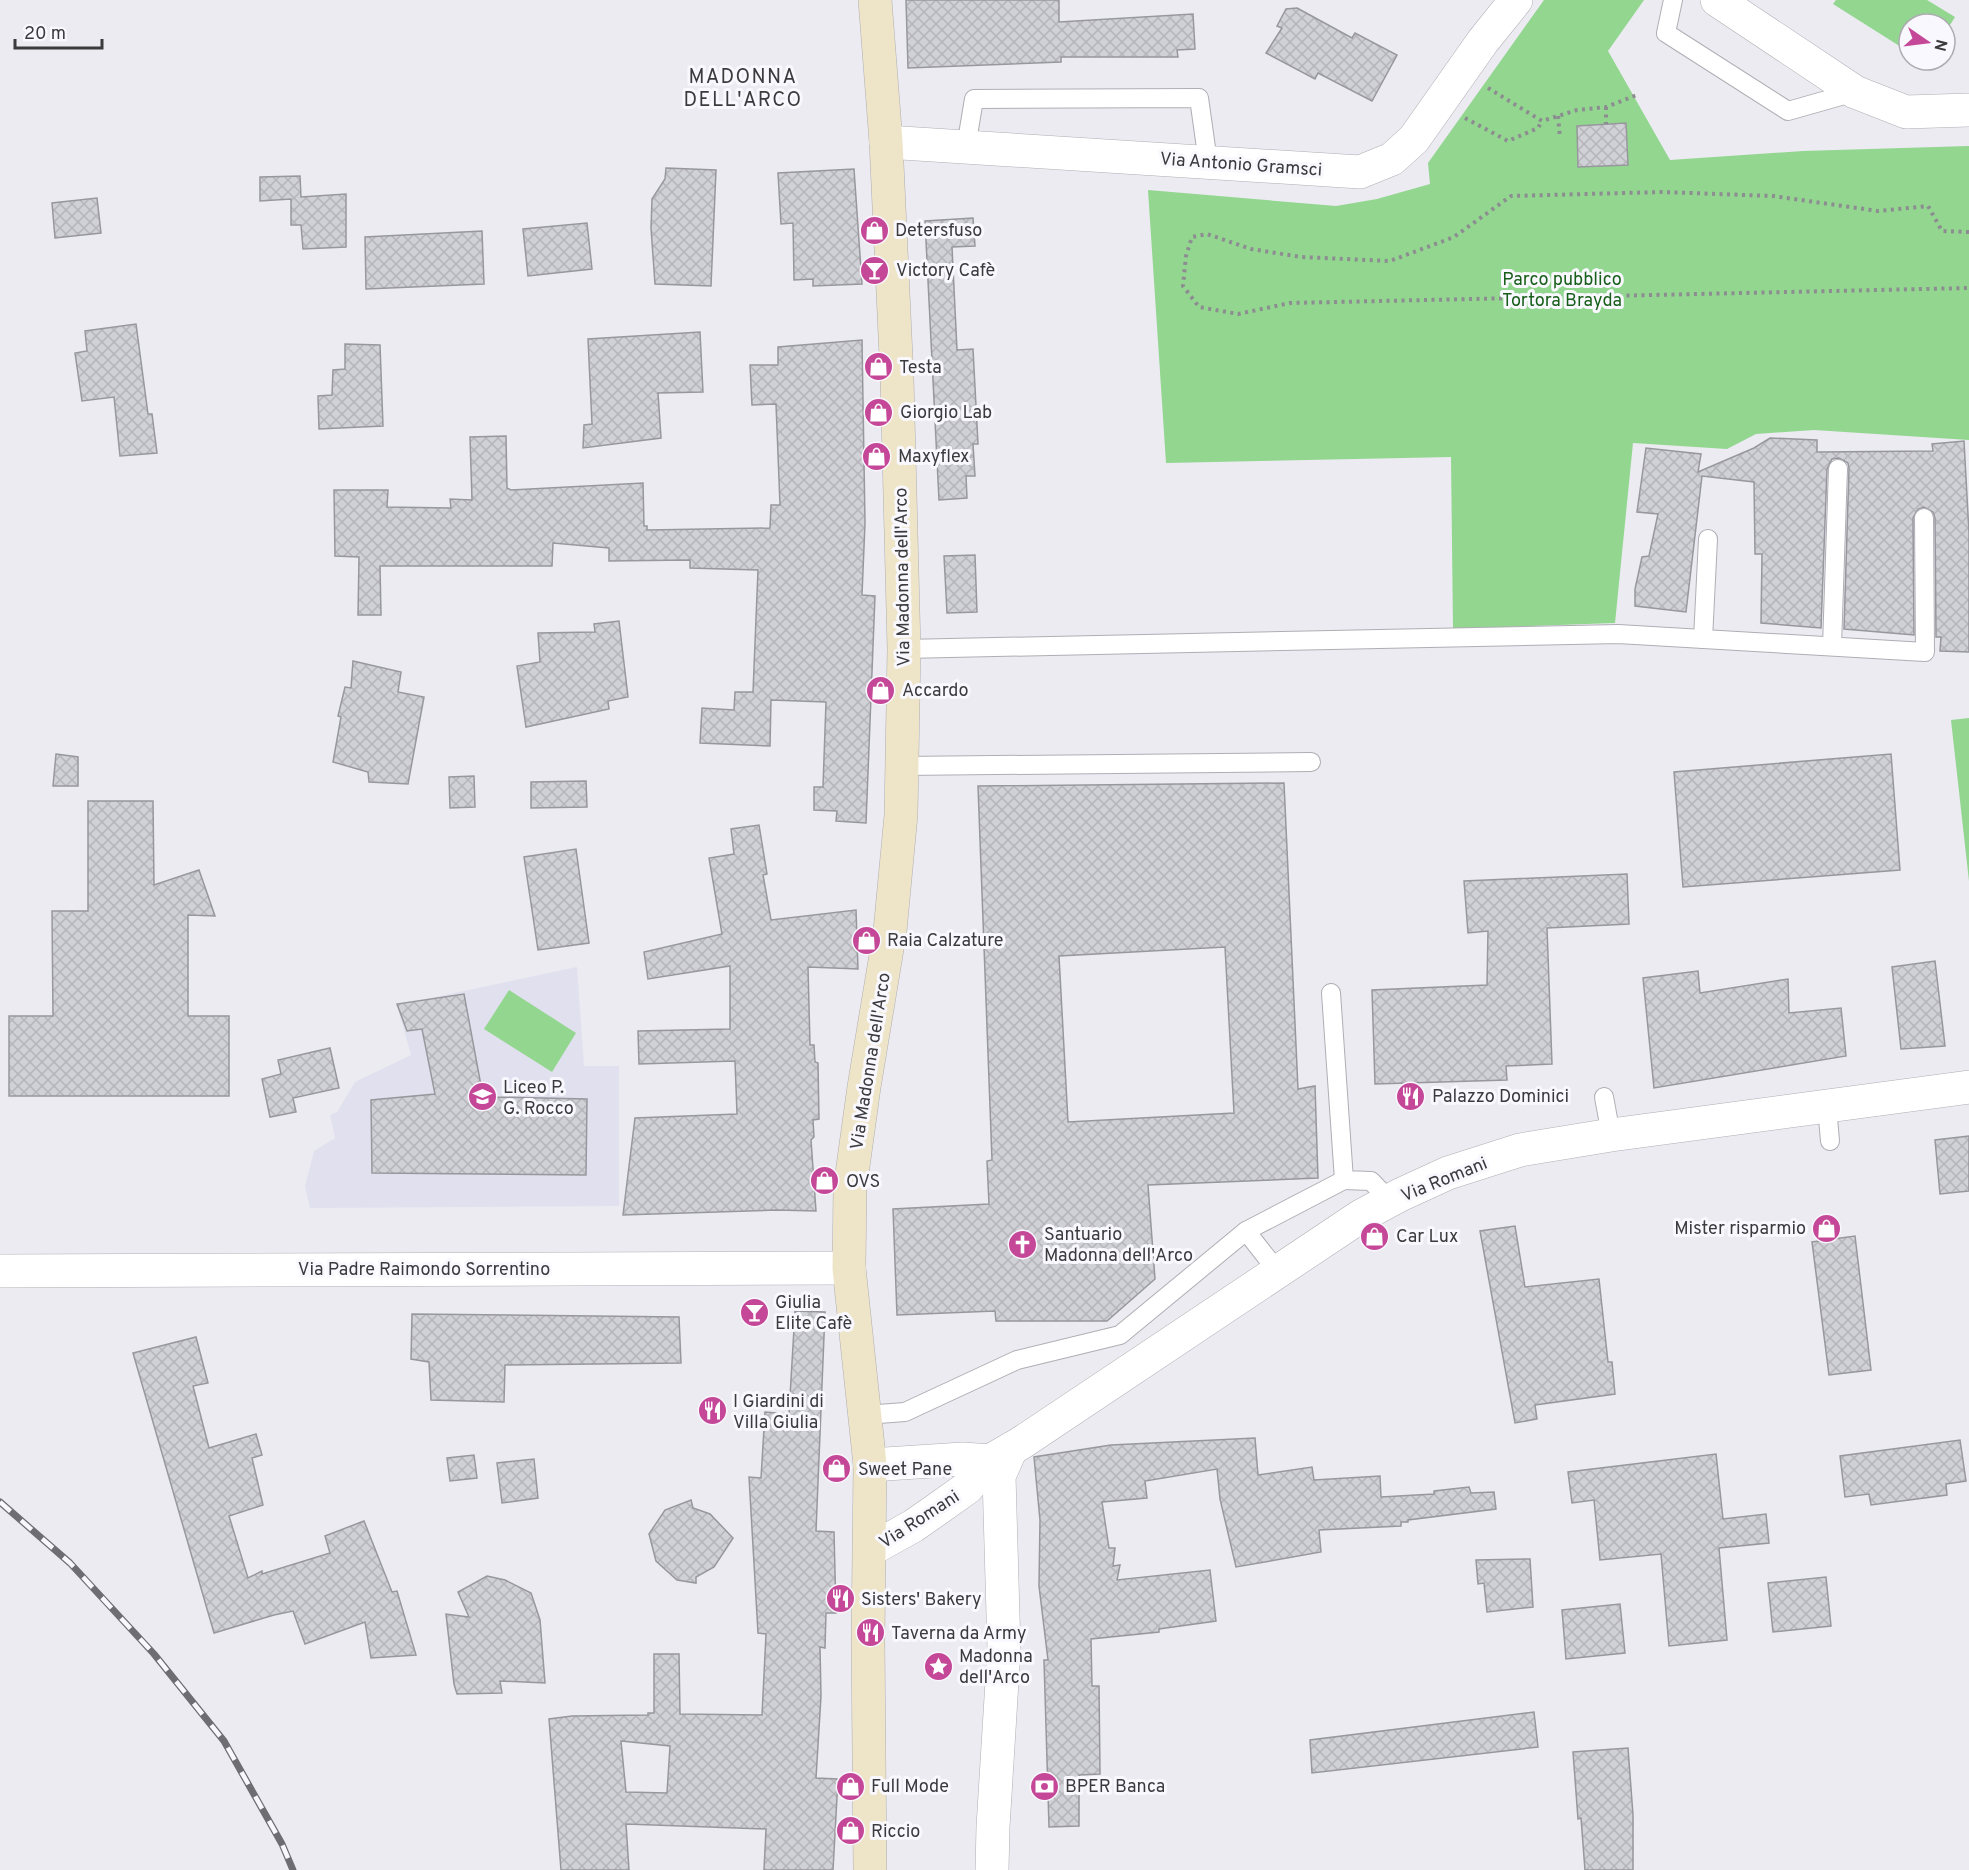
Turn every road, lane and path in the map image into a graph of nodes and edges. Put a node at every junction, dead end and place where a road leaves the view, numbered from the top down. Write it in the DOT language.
graph roads {
  1 [pos="875,0"];
  2 [pos="1516,0"];
  3 [pos="1673,0"];
  4 [pos="1717,0"];
  5 [pos="1480,82"];
  6 [pos="1855,92"];
  7 [pos="1637,95"];
  8 [pos="1605,107"];
  9 [pos="1969,110"];
  10 [pos="1458,114"];
  11 [pos="1558,116"];
  12 [pos="1542,122"];
  13 [pos="1606,124"];
  14 [pos="1560,138"];
  15 [pos="886,142"];
  16 [pos="966,147"];
  17 [pos="1208,162"];
  18 [pos="1969,232"];
  19 [pos="1969,288"];
  20 [pos="1838,469"];
  21 [pos="1924,518"];
  22 [pos="1708,539"];
  23 [pos="1703,639"];
  24 [pos="1832,646"];
  25 [pos="904,650"];
  26 [pos="1311,762"];
  27 [pos="902,766"];
  28 [pos="1332,993"];
  29 [pos="1969,1087"];
  30 [pos="1604,1097"];
  31 [pos="1827,1107"];
  32 [pos="1611,1135"];
  33 [pos="1830,1141"];
  34 [pos="1344,1180"];
  35 [pos="1390,1201"];
  36 [pos="1246,1231"];
  37 [pos="849,1268"];
  38 [pos="0,1270"];
  39 [pos="1278,1272"];
  40 [pos="865,1415"];
  41 [pos="1001,1455"];
  42 [pos="870,1465"];
  43 [pos="870,1550"];
  44 [pos="870,1870"];
  45 [pos="992,1870"];
  1 -- 15 [label="main road, Via Madonna dell'Arco"];
  2 -- 17 [label="street, Via Antonio Gramsci"];
  3 -- 6 [label="lane"];
  4 -- 6 [label="street"];
  5 -- 12 [label="path"];
  6 -- 9 [label="street"];
  7 -- 8 [label="path"];
  8 -- 11 [label="path"];
  8 -- 13 [label="path"];
  10 -- 12 [label="path"];
  11 -- 12 [label="path"];
  11 -- 14 [label="path"];
  15 -- 16 [label="street, Via Antonio Gramsci"];
  15 -- 25 [label="main road, Via Madonna dell'Arco"];
  16 -- 17 [label="street, Via Antonio Gramsci"];
  16 -- 17 [label="lane"];
  18 -- 19 [label="path"];
  20 -- 24 [label="lane"];
  21 -- 24 [label="lane"];
  22 -- 23 [label="lane"];
  23 -- 24 [label="lane"];
  23 -- 25 [label="lane"];
  25 -- 27 [label="main road, Via Madonna dell'Arco"];
  26 -- 27 [label="lane"];
  27 -- 37 [label="main road, Via Madonna dell'Arco"];
  28 -- 34 [label="lane"];
  29 -- 31 [label="street, Via Romani"];
  30 -- 32 [label="lane"];
  31 -- 32 [label="street, Via Romani"];
  31 -- 33 [label="lane"];
  32 -- 35 [label="street, Via Romani"];
  34 -- 35 [label="lane"];
  34 -- 36 [label="lane"];
  35 -- 39 [label="street, Via Romani"];
  36 -- 39 [label="lane"];
  36 -- 40 [label="lane"];
  37 -- 38 [label="street, Via Padre Raimondo Sorrentino"];
  37 -- 40 [label="main road, Via Madonna dell'Arco"];
  39 -- 41 [label="street, Via Romani"];
  40 -- 42 [label="main road, Via Madonna dell'Arco"];
  41 -- 42 [label="street, Via Romani"];
  41 -- 43 [label="street, Via Romani"];
  41 -- 45 [label="street"];
  42 -- 43 [label="main road, Via Madonna dell'Arco"];
  43 -- 44 [label="main road, Via Madonna dell'Arco"];
}
